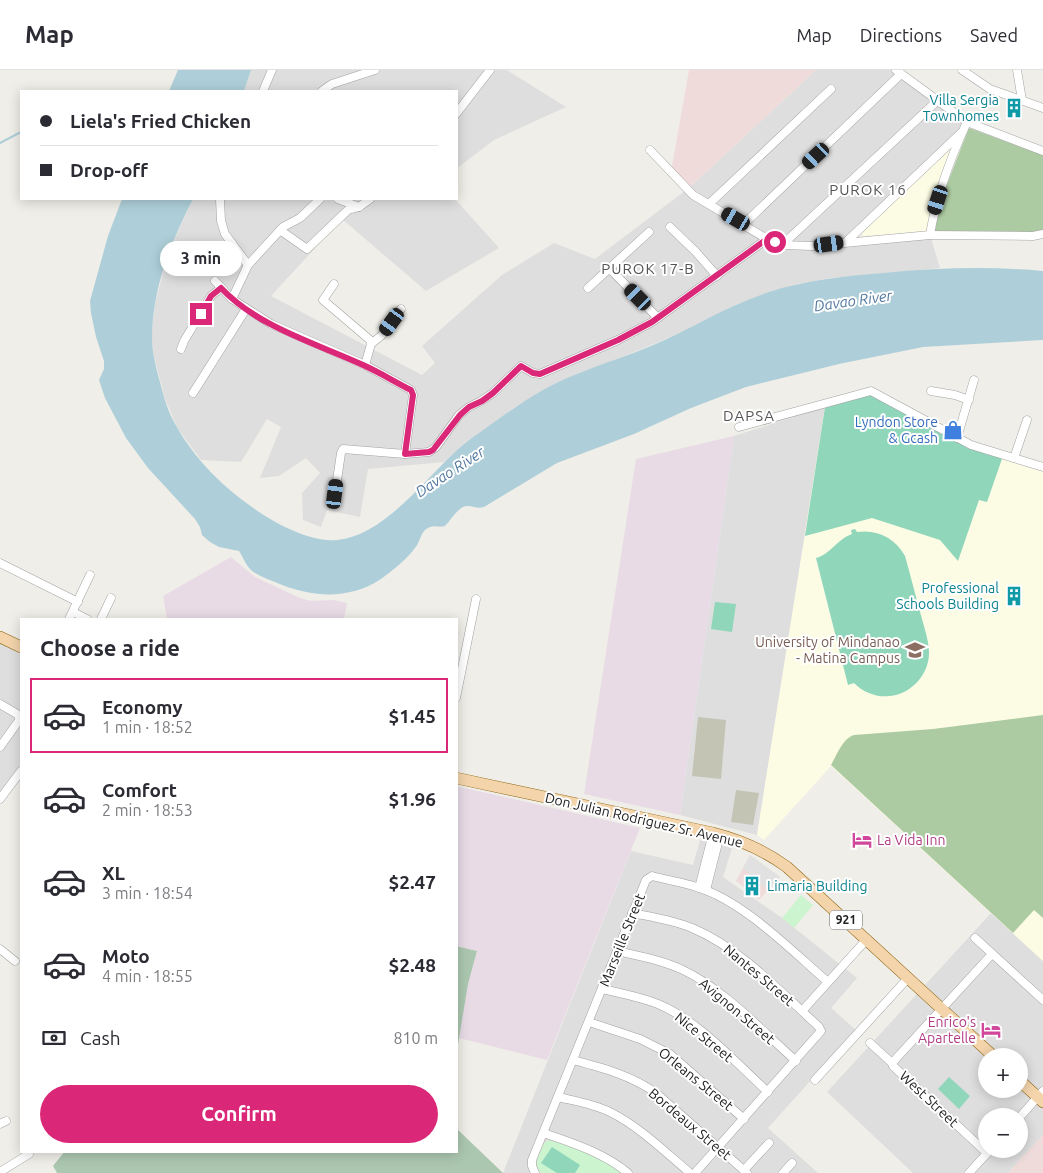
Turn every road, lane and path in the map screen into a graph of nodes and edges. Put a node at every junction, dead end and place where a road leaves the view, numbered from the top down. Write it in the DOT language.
graph roads {
  1 [pos="272,70"];
  2 [pos="375,70"];
  3 [pos="490,70"];
  4 [pos="962,70"];
  5 [pos="1010,70"];
  6 [pos="898,72"];
  7 [pos="1017,73"];
  8 [pos="263,90"];
  9 [pos="323,90"];
  10 [pos="831,90"];
  11 [pos="1022,100"];
  12 [pos="937,101"];
  13 [pos="1043,108"];
  14 [pos="458,111"];
  15 [pos="966,122"];
  16 [pos="961,133"];
  17 [pos="650,150"];
  18 [pos="1043,151"];
  19 [pos="220,200"];
  20 [pos="319,200"];
  21 [pos="341,200"];
  22 [pos="369,200"];
  23 [pos="709,204"];
  24 [pos="359,207"];
  25 [pos="744,224"];
  26 [pos="670,227"];
  27 [pos="280,230"];
  28 [pos="649,232"];
  29 [pos="1043,234"];
  30 [pos="930,235"];
  31 [pos="767,239"];
  32 [pos="846,242"];
  33 [pos="782,245"];
  34 [pos="248,265"];
  35 [pos="609,268"];
  36 [pos="717,276"];
  37 [pos="215,281"];
  38 [pos="334,284"];
  39 [pos="221,288"];
  40 [pos="588,288"];
  41 [pos="232,299"];
  42 [pos="246,309"];
  43 [pos="401,309"];
  44 [pos="658,318"];
  45 [pos="371,344"];
  46 [pos="182,349"];
  47 [pos="365,366"];
  48 [pos="974,380"];
  49 [pos="931,391"];
  50 [pos="193,392"];
  51 [pos="969,400"];
  52 [pos="1027,420"];
  53 [pos="739,427"];
  54 [pos="957,438"];
  55 [pos="405,454"];
  56 [pos="1014,458"];
  57 [pos="1043,467"];
  58 [pos="335,494"];
  59 [pos="0,562"];
  60 [pos="90,575"];
  61 [pos="111,598"];
  62 [pos="476,599"];
  63 [pos="78,602"];
  64 [pos="71,615"];
  65 [pos="101,618"];
  66 [pos="2,641"];
  67 [pos="20,647"];
  68 [pos="458,688"];
  69 [pos="0,704"];
  70 [pos="3,738"];
  71 [pos="0,748"];
  72 [pos="20,772"];
  73 [pos="458,778"];
  74 [pos="0,799"];
  75 [pos="717,834"];
  76 [pos="703,889"];
  77 [pos="632,913"];
  78 [pos="975,938"];
  79 [pos="866,939"];
  80 [pos="0,949"];
  81 [pos="617,951"];
  82 [pos="992,954"];
  83 [pos="15,961"];
  84 [pos="908,978"];
  85 [pos="828,982"];
  86 [pos="602,989"];
  87 [pos="1043,1000"];
  88 [pos="942,1009"];
  89 [pos="802,1011"];
  90 [pos="589,1022"];
  91 [pos="870,1043"];
  92 [pos="984,1048"];
  93 [pos="573,1060"];
  94 [pos="796,1061"];
  95 [pos="893,1064"];
  96 [pos="815,1080"];
  97 [pos="1028,1087"];
  98 [pos="768,1092"];
  99 [pos="558,1097"];
  100 [pos="1041,1097"];
  101 [pos="1028,1109"];
  102 [pos="744,1119"];
  103 [pos="544,1133"];
  104 [pos="978,1141"];
  105 [pos="769,1143"];
  106 [pos="718,1148"];
  107 [pos="29,1154"];
  108 [pos="982,1158"];
  109 [pos="792,1163"];
  110 [pos="0,1172"];
  111 [pos="745,1172"];
  112 [pos="535,1173"];
  113 [pos="628,1173"];
  114 [pos="690,1173"];
  115 [pos="695,1173"];
  116 [pos="783,1173"];
  117 [pos="968,1173"];
  1 -- 8 [label="street"];
  2 -- 9 [label="street"];
  3 -- 14 [label="street"];
  4 -- 11 [label="street"];
  5 -- 7 [label="street"];
  6 -- 12 [label="street"];
  6 -- 25 [label="street"];
  7 -- 11 [label="street"];
  10 -- 23 [label="street"];
  11 -- 13 [label="street"];
  12 -- 15 [label="street"];
  12 -- 33 [label="street"];
  15 -- 16 [label="street"];
  15 -- 18 [label="street"];
  16 -- 30 [label="street"];
  16 -- 32 [label="street"];
  17 -- 23 [label="street"];
  19 -- 34 [label="street"];
  20 -- 27 [label="street"];
  21 -- 24 [label="street"];
  22 -- 24 [label="street"];
  23 -- 25 [label="street"];
  24 -- 27 [label="street"];
  25 -- 31 [label="street"];
  26 -- 36 [label="street"];
  27 -- 34 [label="street"];
  28 -- 35 [label="street"];
  29 -- 30 [label="street"];
  30 -- 32 [label="street"];
  31 -- 33 [label="street"];
  31 -- 36 [label="street"];
  32 -- 33 [label="street"];
  34 -- 41 [label="street"];
  35 -- 40 [label="street"];
  35 -- 44 [label="street"];
  36 -- 44 [label="street"];
  37 -- 39 [label="street"];
  38 -- 45 [label="street"];
  39 -- 41 [label="street"];
  39 -- 46 [label="street"];
  41 -- 42 [label="street"];
  42 -- 47 [label="street"];
  42 -- 50 [label="street"];
  43 -- 45 [label="street"];
  44 -- 55 [label="street"];
  45 -- 47 [label="street"];
  47 -- 55 [label="street"];
  48 -- 51 [label="street"];
  49 -- 51 [label="street"];
  51 -- 54 [label="street"];
  52 -- 56 [label="street"];
  53 -- 54 [label="street"];
  54 -- 56 [label="street"];
  55 -- 58 [label="street"];
  56 -- 57 [label="street"];
  59 -- 63 [label="street"];
  60 -- 63 [label="street"];
  61 -- 65 [label="street"];
  62 -- 68 [label="street"];
  63 -- 64 [label="street"];
  66 -- 67 [label="main road"];
  69 -- 70 [label="street"];
  70 -- 71 [label="street"];
  72 -- 74 [label="street"];
  73 -- 75 [label="main road, Don Julian Rodriguez Sr. Avenue / 921"];
  75 -- 76 [label="street"];
  75 -- 79 [label="main road, Don Julian Rodriguez Sr. Avenue / 921"];
  76 -- 77 [label="street, Marseille Street"];
  76 -- 85 [label="street, Marseille Street"];
  77 -- 81 [label="street, Marseille Street"];
  77 -- 89 [label="street, Nantes Street"];
  78 -- 82 [label="street"];
  79 -- 84 [label="main road, Don Julian Rodriguez Sr. Avenue / 921"];
  79 -- 85 [label="street"];
  80 -- 83 [label="street"];
  81 -- 86 [label="street, Marseille Street"];
  81 -- 94 [label="street, Avignon Street"];
  82 -- 87 [label="street"];
  82 -- 88 [label="street"];
  84 -- 88 [label="main road, Don Julian Rodriguez Sr. Avenue / 921"];
  84 -- 96 [label="street"];
  85 -- 89 [label="street"];
  86 -- 90 [label="street, Marseille Street"];
  86 -- 98 [label="street, Nice Street"];
  88 -- 92 [label="main road, Don Julian Rodriguez Sr. Avenue / 921"];
  88 -- 95 [label="street"];
  89 -- 94 [label="street, Nantes Street"];
  90 -- 93 [label="street, Marseille Street"];
  90 -- 102 [label="street, Orleans Street"];
  91 -- 95 [label="street, West Street"];
  93 -- 99 [label="street, Marseille Street"];
  93 -- 106 [label="street, Bordeaux Street"];
  94 -- 98 [label="street"];
  95 -- 104 [label="street, West Street"];
  97 -- 100 [label="main road"];
  98 -- 102 [label="street"];
  99 -- 103 [label="street, Marseille Street"];
  99 -- 114 [label="street"];
  100 -- 101 [label="street"];
  102 -- 106 [label="street"];
  103 -- 112 [label="street, Marseille Street"];
  103 -- 113 [label="street"];
  105 -- 111 [label="street"];
  106 -- 111 [label="street, Bordeaux Street"];
  106 -- 115 [label="street"];
  107 -- 110 [label="street"];
  108 -- 117 [label="street"];
  109 -- 116 [label="street"];
}
